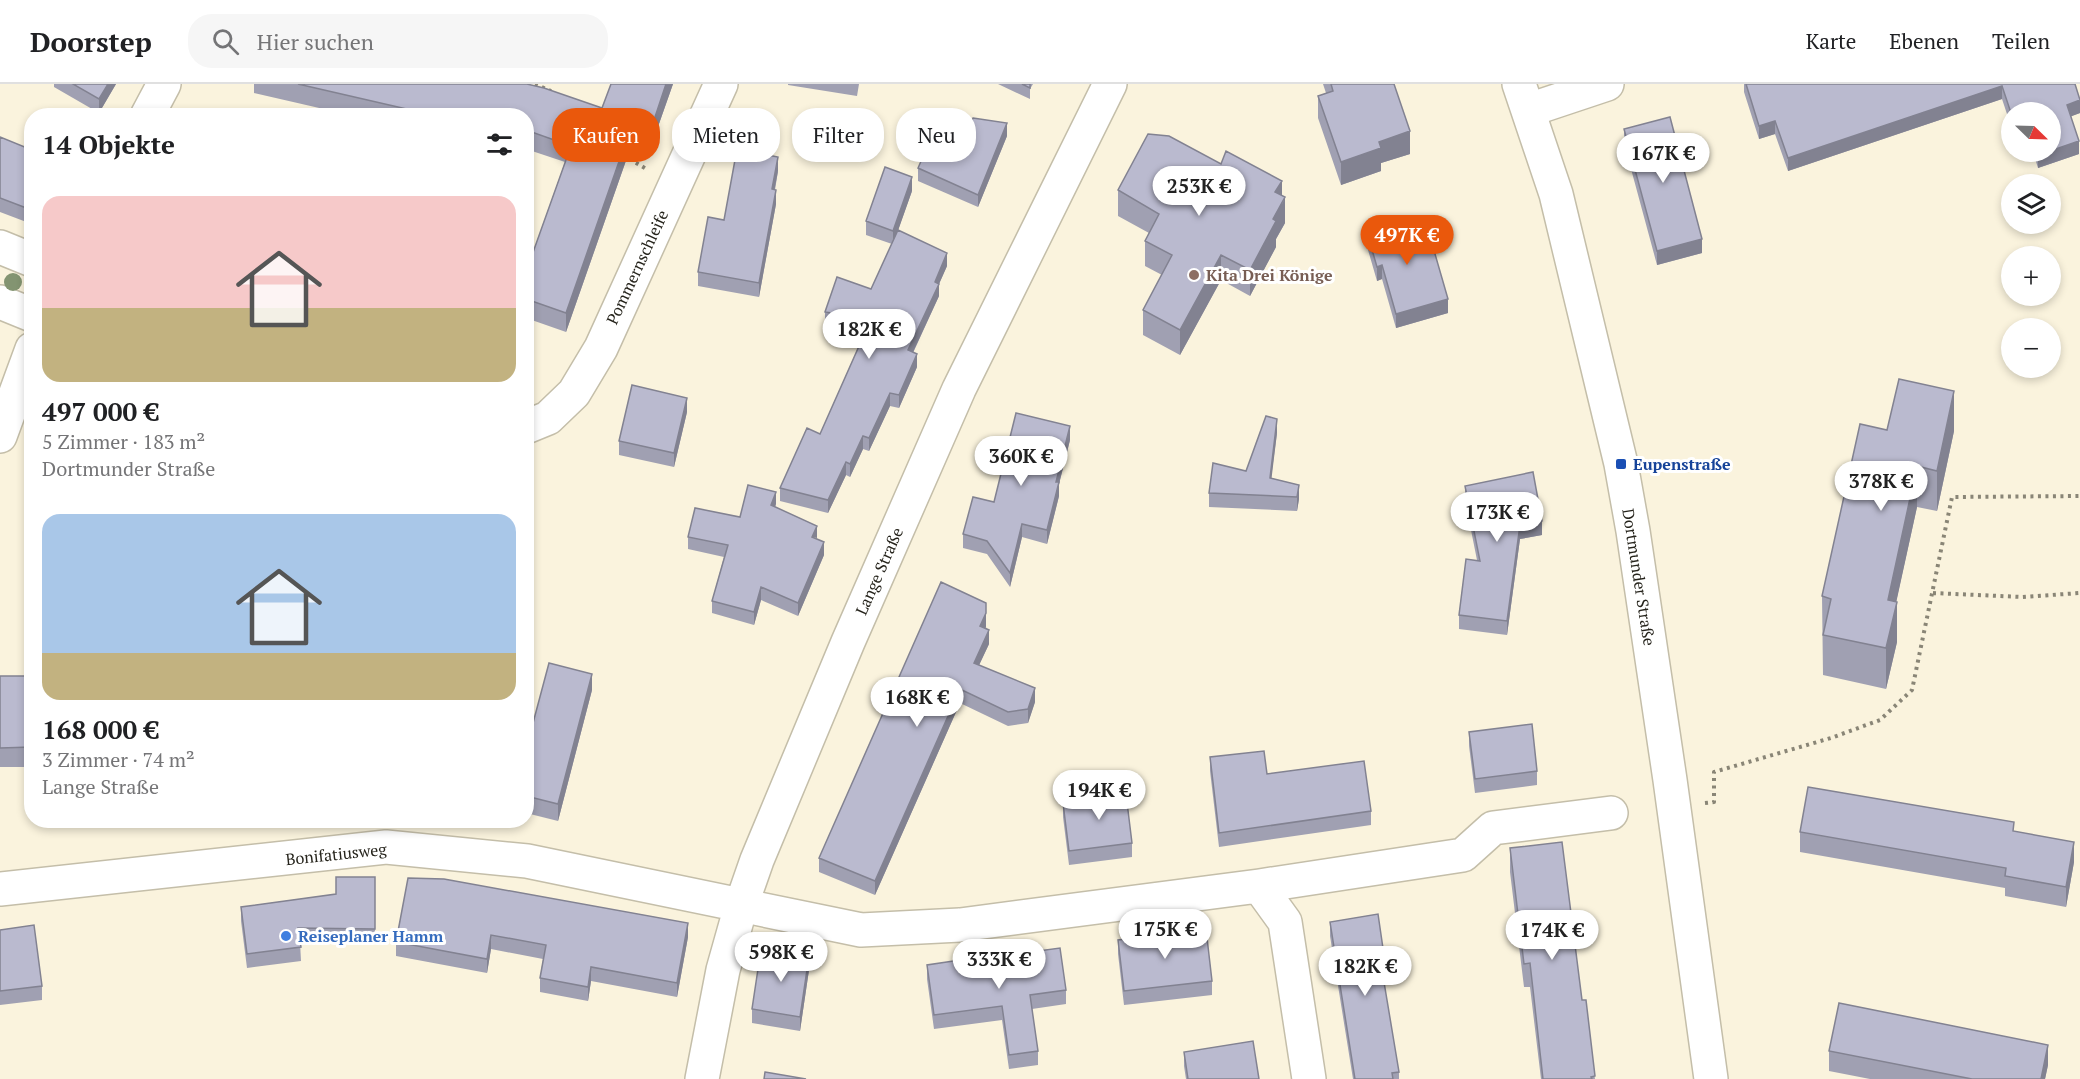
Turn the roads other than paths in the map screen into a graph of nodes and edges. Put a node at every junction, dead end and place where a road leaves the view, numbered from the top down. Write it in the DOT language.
graph roads {
  1 [pos="164,84"];
  2 [pos="721,84"];
  3 [pos="1110,84"];
  4 [pos="1606,84"];
  5 [pos="1524,97"];
  6 [pos="151,108"];
  7 [pos="0,247"];
  8 [pos="24,257"];
  9 [pos="0,302"];
  10 [pos="24,312"];
  11 [pos="24,371"];
  12 [pos="534,424"];
  13 [pos="0,436"];
  14 [pos="1611,813"];
  15 [pos="1259,886"];
  16 [pos="0,889"];
  17 [pos="741,906"];
  18 [pos="702,1079"];
  19 [pos="1309,1079"];
  20 [pos="1711,1079"];
  1 -- 6 [label="street"];
  2 -- 12 [label="street, Pommernschleife"];
  3 -- 17 [label="street, Lange Straße"];
  4 -- 5 [label="street"];
  5 -- 20 [label="street, Dortmunder Straße"];
  7 -- 8 [label="street"];
  9 -- 10 [label="street"];
  11 -- 13 [label="street"];
  14 -- 15 [label="street, Bonifatiusweg"];
  15 -- 17 [label="street, Bonifatiusweg"];
  15 -- 19 [label="street"];
  16 -- 17 [label="street, Bonifatiusweg"];
  17 -- 18 [label="street, Lange Straße"];
}
